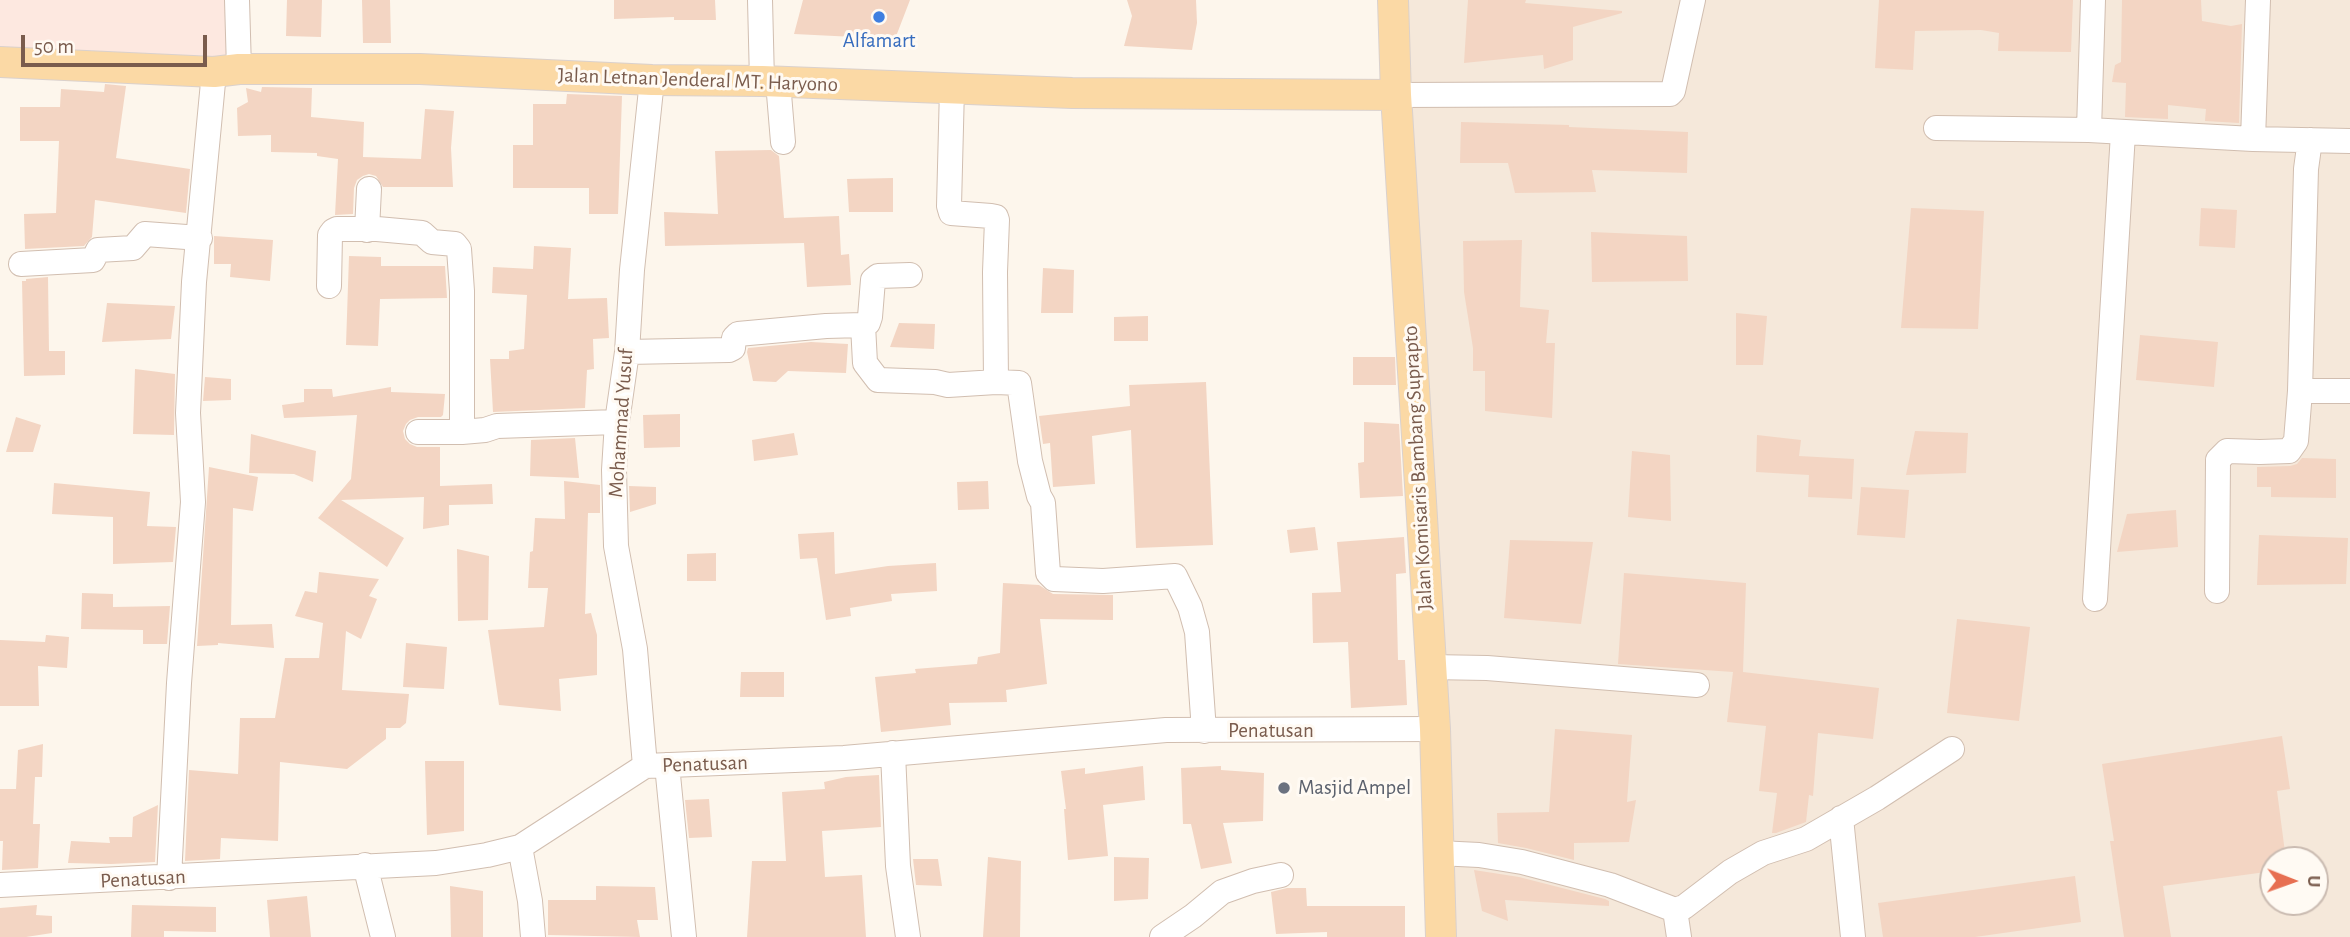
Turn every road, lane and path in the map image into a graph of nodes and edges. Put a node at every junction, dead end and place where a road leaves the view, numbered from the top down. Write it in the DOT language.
graph roads {
  1 [pos="237,0"];
  2 [pos="760,0"];
  3 [pos="1393,0"];
  4 [pos="1693,0"];
  5 [pos="2093,0"];
  6 [pos="2258,0"];
  7 [pos="0,62"];
  8 [pos="227,70"];
  9 [pos="652,80"];
  10 [pos="769,81"];
  11 [pos="952,89"];
  12 [pos="1396,95"];
  13 [pos="1936,128"];
  14 [pos="2089,130"];
  15 [pos="2123,133"];
  16 [pos="2253,139"];
  17 [pos="2310,140"];
  18 [pos="2350,141"];
  19 [pos="783,142"];
  20 [pos="369,189"];
  21 [pos="367,230"];
  22 [pos="200,238"];
  23 [pos="21,264"];
  24 [pos="909,275"];
  25 [pos="329,286"];
  26 [pos="863,325"];
  27 [pos="627,352"];
  28 [pos="996,382"];
  29 [pos="2300,391"];
  30 [pos="2350,391"];
  31 [pos="617,422"];
  32 [pos="418,432"];
  33 [pos="462,432"];
  34 [pos="2217,591"];
  35 [pos="2095,599"];
  36 [pos="1430,667"];
  37 [pos="1697,685"];
  38 [pos="1435,729"];
  39 [pos="1204,731"];
  40 [pos="1952,749"];
  41 [pos="893,753"];
  42 [pos="656,766"];
  43 [pos="1841,818"];
  44 [pos="520,847"];
  45 [pos="1438,853"];
  46 [pos="365,865"];
  47 [pos="1281,875"];
  48 [pos="169,878"];
  49 [pos="0,885"];
  50 [pos="1675,910"];
  51 [pos="383,937"];
  52 [pos="533,937"];
  53 [pos="684,937"];
  54 [pos="908,937"];
  55 [pos="1162,937"];
  56 [pos="1441,937"];
  57 [pos="1679,937"];
  58 [pos="1853,937"];
  1 -- 8 [label="street"];
  2 -- 10 [label="street"];
  3 -- 12 [label="main road, Jalan Komisaris Bambang Suprapto"];
  4 -- 12 [label="street"];
  5 -- 14 [label="street"];
  6 -- 16 [label="street"];
  7 -- 8 [label="main road, Jalan Letnan Jenderal MT. Haryono"];
  8 -- 9 [label="main road, Jalan Letnan Jenderal MT. Haryono"];
  8 -- 22 [label="street"];
  9 -- 10 [label="main road, Jalan Letnan Jenderal MT. Haryono"];
  9 -- 27 [label="street, Mohammad Yusuf"];
  10 -- 11 [label="main road, Jalan Letnan Jenderal MT. Haryono"];
  10 -- 19 [label="street"];
  11 -- 12 [label="main road, Jalan Letnan Jenderal MT. Haryono"];
  11 -- 28 [label="street"];
  12 -- 36 [label="main road, Jalan Komisaris Bambang Suprapto"];
  13 -- 14 [label="street"];
  14 -- 15 [label="street"];
  15 -- 16 [label="street"];
  15 -- 35 [label="street"];
  16 -- 17 [label="street"];
  17 -- 18 [label="street"];
  17 -- 29 [label="street"];
  20 -- 21 [label="street"];
  21 -- 25 [label="street"];
  21 -- 33 [label="street"];
  22 -- 23 [label="street"];
  22 -- 48 [label="street"];
  24 -- 26 [label="street"];
  26 -- 27 [label="street"];
  26 -- 28 [label="street"];
  27 -- 31 [label="street, Mohammad Yusuf"];
  28 -- 39 [label="street"];
  29 -- 30 [label="street"];
  29 -- 34 [label="street"];
  31 -- 33 [label="street"];
  31 -- 42 [label="street, Mohammad Yusuf"];
  32 -- 33 [label="street"];
  36 -- 37 [label="street"];
  36 -- 38 [label="main road, Jalan Komisaris Bambang Suprapto"];
  38 -- 39 [label="street, Penatusan"];
  38 -- 45 [label="main road, Jalan Komisaris Bambang Suprapto"];
  39 -- 41 [label="street, Penatusan"];
  40 -- 43 [label="street"];
  41 -- 42 [label="street, Penatusan"];
  41 -- 54 [label="street"];
  42 -- 44 [label="street, Penatusan"];
  42 -- 53 [label="street, Mohammad Yusuf"];
  43 -- 50 [label="street"];
  43 -- 58 [label="street"];
  44 -- 46 [label="street, Penatusan"];
  44 -- 52 [label="street"];
  45 -- 50 [label="street"];
  45 -- 56 [label="main road, Jalan Komisaris Bambang Suprapto"];
  46 -- 48 [label="street, Penatusan"];
  46 -- 51 [label="street"];
  47 -- 55 [label="street"];
  48 -- 49 [label="street, Penatusan"];
  50 -- 57 [label="street"];
}
